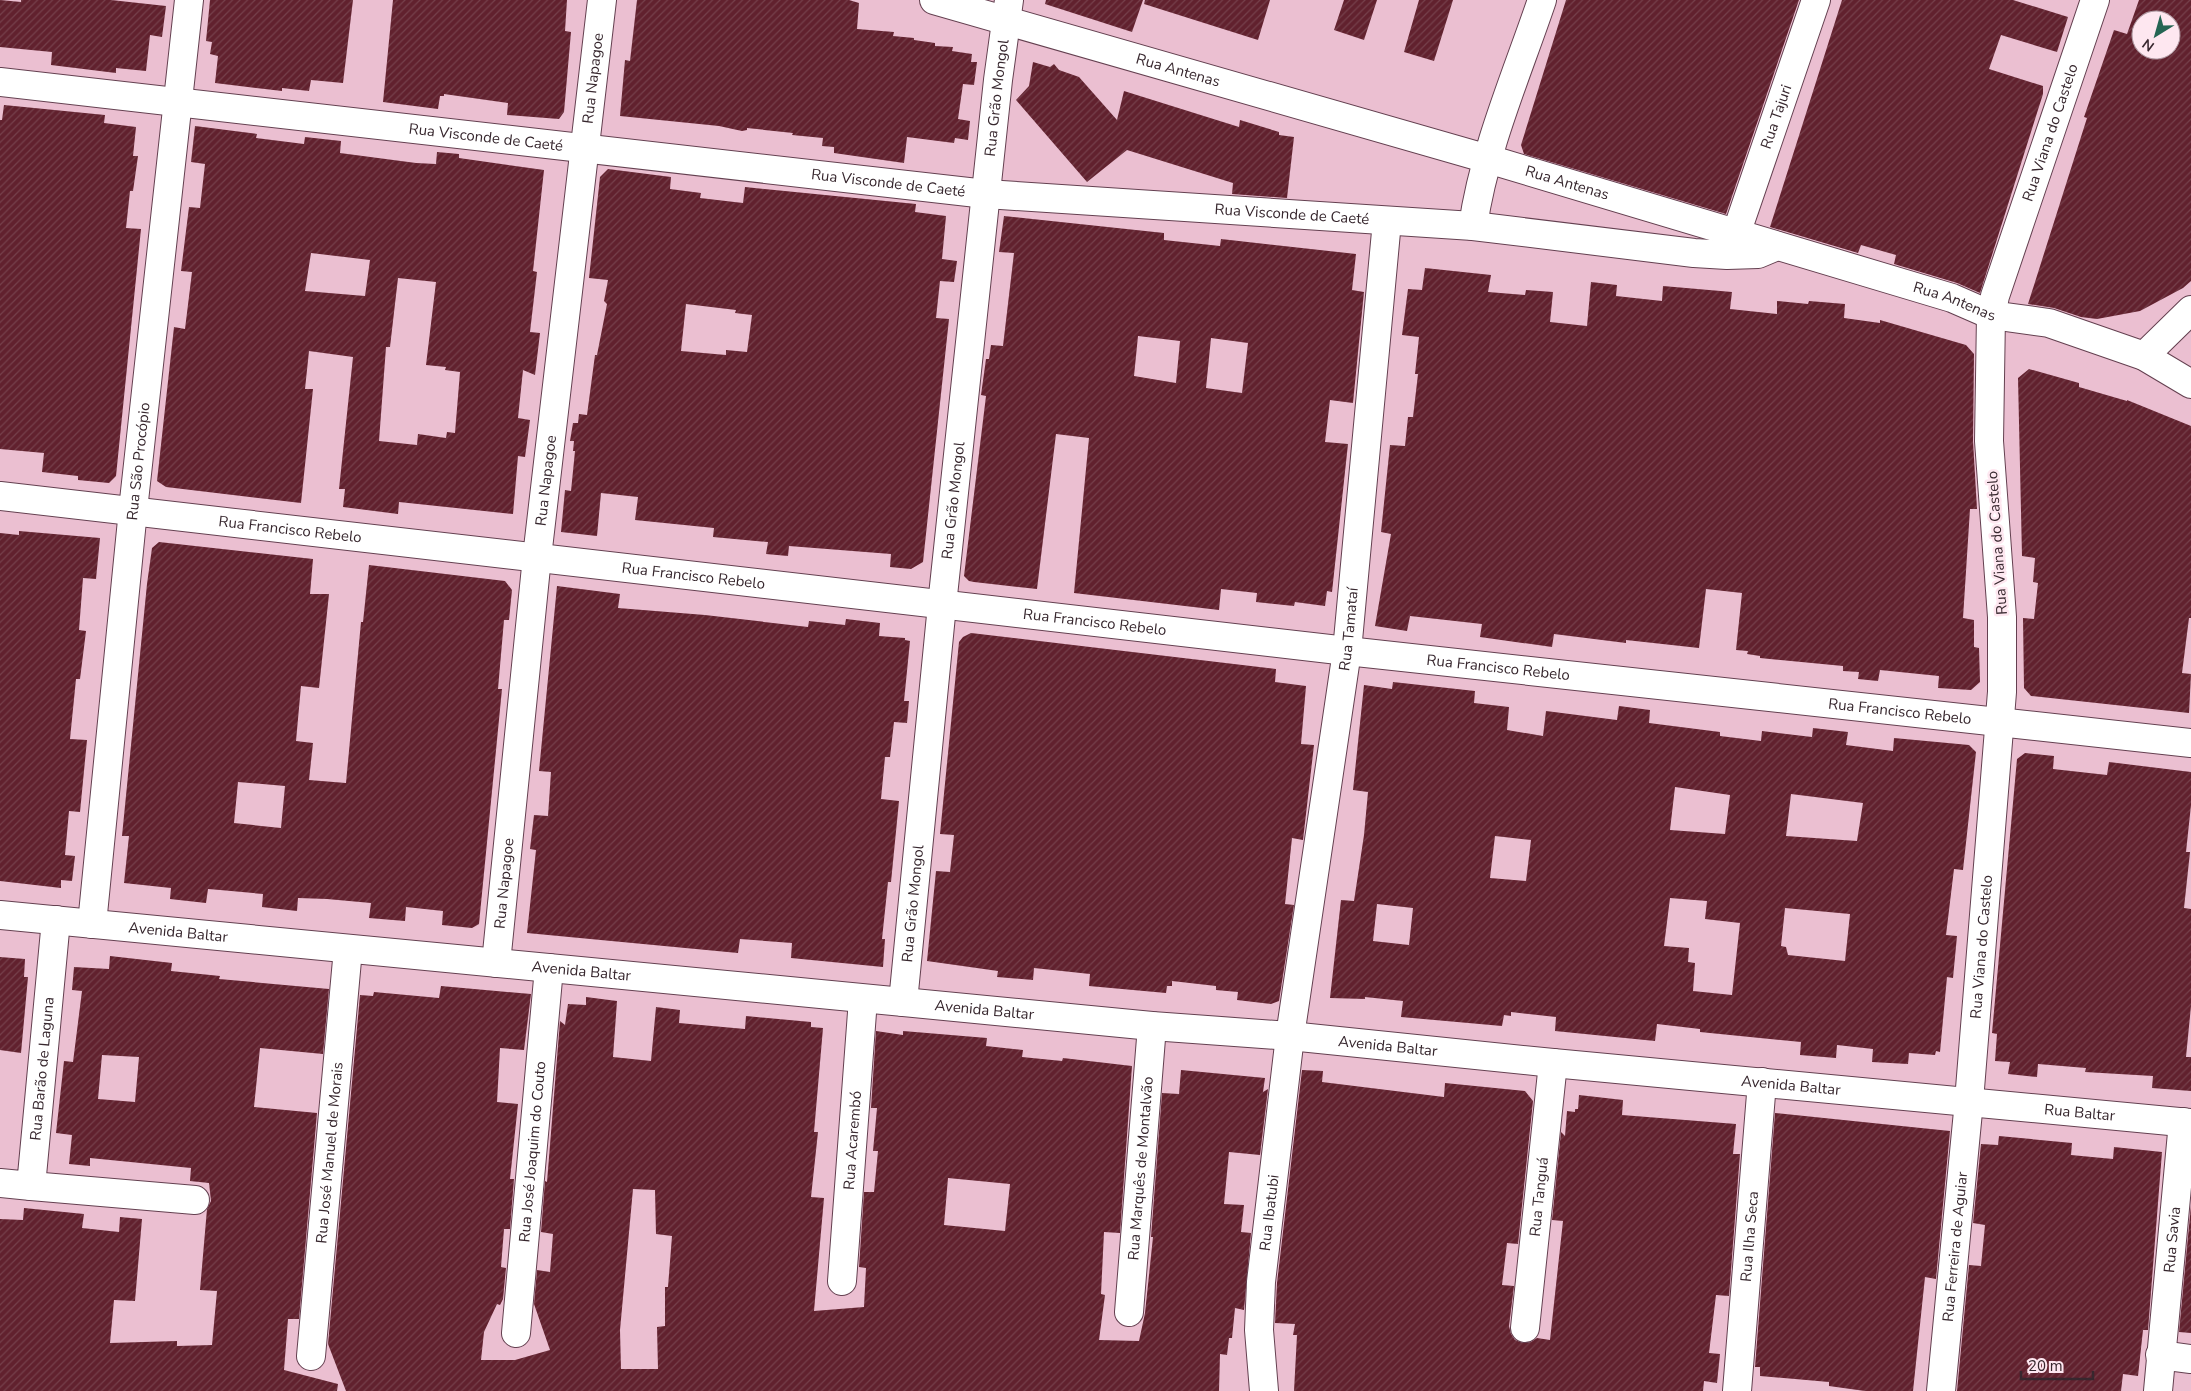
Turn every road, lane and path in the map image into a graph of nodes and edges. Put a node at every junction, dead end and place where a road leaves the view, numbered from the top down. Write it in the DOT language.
graph roads {
  1 [pos="189,0"];
  2 [pos="602,0"];
  3 [pos="934,0"];
  4 [pos="1542,0"];
  5 [pos="1816,0"];
  6 [pos="2095,0"];
  7 [pos="1007,11"];
  8 [pos="0,82"];
  9 [pos="177,103"];
  10 [pos="584,148"];
  11 [pos="1488,159"];
  12 [pos="986,194"];
  13 [pos="1386,221"];
  14 [pos="1473,226"];
  15 [pos="1736,234"];
  16 [pos="1778,246"];
  17 [pos="2191,310"];
  18 [pos="1991,315"];
  19 [pos="2144,356"];
  20 [pos="2191,384"];
  21 [pos="0,496"];
  22 [pos="133,510"];
  23 [pos="537,557"];
  24 [pos="942,605"];
  25 [pos="1347,651"];
  26 [pos="2000,721"];
  27 [pos="2191,743"];
  28 [pos="0,915"];
  29 [pos="56,920"];
  30 [pos="92,924"];
  31 [pos="348,949"];
  32 [pos="496,963"];
  33 [pos="549,968"];
  34 [pos="863,999"];
  35 [pos="903,1002"];
  36 [pos="1152,1026"];
  37 [pos="1290,1036"];
  38 [pos="1553,1063"];
  39 [pos="1762,1082"];
  40 [pos="1969,1101"];
  41 [pos="2187,1122"];
  42 [pos="0,1183"];
  43 [pos="31,1186"];
  44 [pos="195,1200"];
  45 [pos="842,1281"];
  46 [pos="1129,1312"];
  47 [pos="1525,1328"];
  48 [pos="516,1333"];
  49 [pos="2160,1355"];
  50 [pos="311,1356"];
  51 [pos="2191,1359"];
  52 [pos="1264,1391"];
  53 [pos="1737,1391"];
  54 [pos="1941,1391"];
  55 [pos="2158,1391"];
  1 -- 9 [label="street, Rua São Procópio"];
  2 -- 10 [label="street, Rua Napagoe"];
  3 -- 7 [label="street, Rua Antenas"];
  4 -- 11 [label="street"];
  5 -- 15 [label="street, Rua Tajuri"];
  6 -- 18 [label="street, Rua Viana do Castelo"];
  7 -- 11 [label="street, Rua Antenas"];
  7 -- 12 [label="street, Rua Grão Mongol"];
  8 -- 9 [label="street, Rua Visconde de Caeté"];
  9 -- 10 [label="street, Rua Visconde de Caeté"];
  9 -- 22 [label="street, Rua São Procópio"];
  10 -- 12 [label="street, Rua Visconde de Caeté"];
  10 -- 23 [label="street, Rua Napagoe"];
  11 -- 14 [label="street"];
  11 -- 15 [label="street, Rua Antenas"];
  12 -- 13 [label="street, Rua Visconde de Caeté"];
  12 -- 24 [label="street, Rua Grão Mongol"];
  13 -- 14 [label="street, Rua Visconde de Caeté"];
  13 -- 25 [label="street, Rua Tamataí"];
  14 -- 16 [label="street, Rua Visconde de Caeté"];
  15 -- 16 [label="street, Rua Antenas"];
  16 -- 18 [label="street, Rua Antenas"];
  17 -- 19 [label="street"];
  18 -- 19 [label="street, Rua Antenas"];
  18 -- 26 [label="street, Rua Viana do Castelo"];
  19 -- 20 [label="street, Rua Antenas"];
  21 -- 22 [label="street, Rua Francisco Rebelo"];
  22 -- 23 [label="street, Rua Francisco Rebelo"];
  22 -- 30 [label="street, Rua São Procópio"];
  23 -- 24 [label="street, Rua Francisco Rebelo"];
  23 -- 32 [label="street, Rua Napagoe"];
  24 -- 25 [label="street, Rua Francisco Rebelo"];
  24 -- 35 [label="street, Rua Grão Mongol"];
  25 -- 26 [label="street, Rua Francisco Rebelo"];
  25 -- 37 [label="street, Rua Tamataí"];
  26 -- 27 [label="street, Rua Francisco Rebelo"];
  26 -- 40 [label="street, Rua Viana do Castelo"];
  28 -- 29 [label="street, Avenida Baltar"];
  29 -- 30 [label="street, Avenida Baltar"];
  29 -- 43 [label="street, Rua Barão de Laguna"];
  30 -- 31 [label="street, Avenida Baltar"];
  31 -- 32 [label="street, Avenida Baltar"];
  31 -- 50 [label="street, Rua José Manuel de Morais"];
  32 -- 33 [label="street, Avenida Baltar"];
  33 -- 34 [label="street, Avenida Baltar"];
  33 -- 48 [label="street, Rua José Joaquim do Couto"];
  34 -- 35 [label="street, Avenida Baltar"];
  34 -- 45 [label="street, Rua Acarembó"];
  35 -- 36 [label="street, Avenida Baltar"];
  36 -- 37 [label="street, Avenida Baltar"];
  36 -- 46 [label="street, Rua Marquês de Montalvão"];
  37 -- 38 [label="street, Avenida Baltar"];
  37 -- 52 [label="street, Rua Ibatubi"];
  38 -- 39 [label="street, Avenida Baltar"];
  38 -- 47 [label="street, Rua Tanguá"];
  39 -- 40 [label="street, Avenida Baltar"];
  39 -- 53 [label="street, Rua Ilha Seca"];
  40 -- 41 [label="street, Rua Baltar"];
  40 -- 54 [label="street, Rua Ferreira de Aguiar"];
  41 -- 49 [label="street, Rua Savia"];
  42 -- 43 [label="street"];
  43 -- 44 [label="street"];
  49 -- 51 [label="street"];
  49 -- 55 [label="street, Rua Savia"];
}
